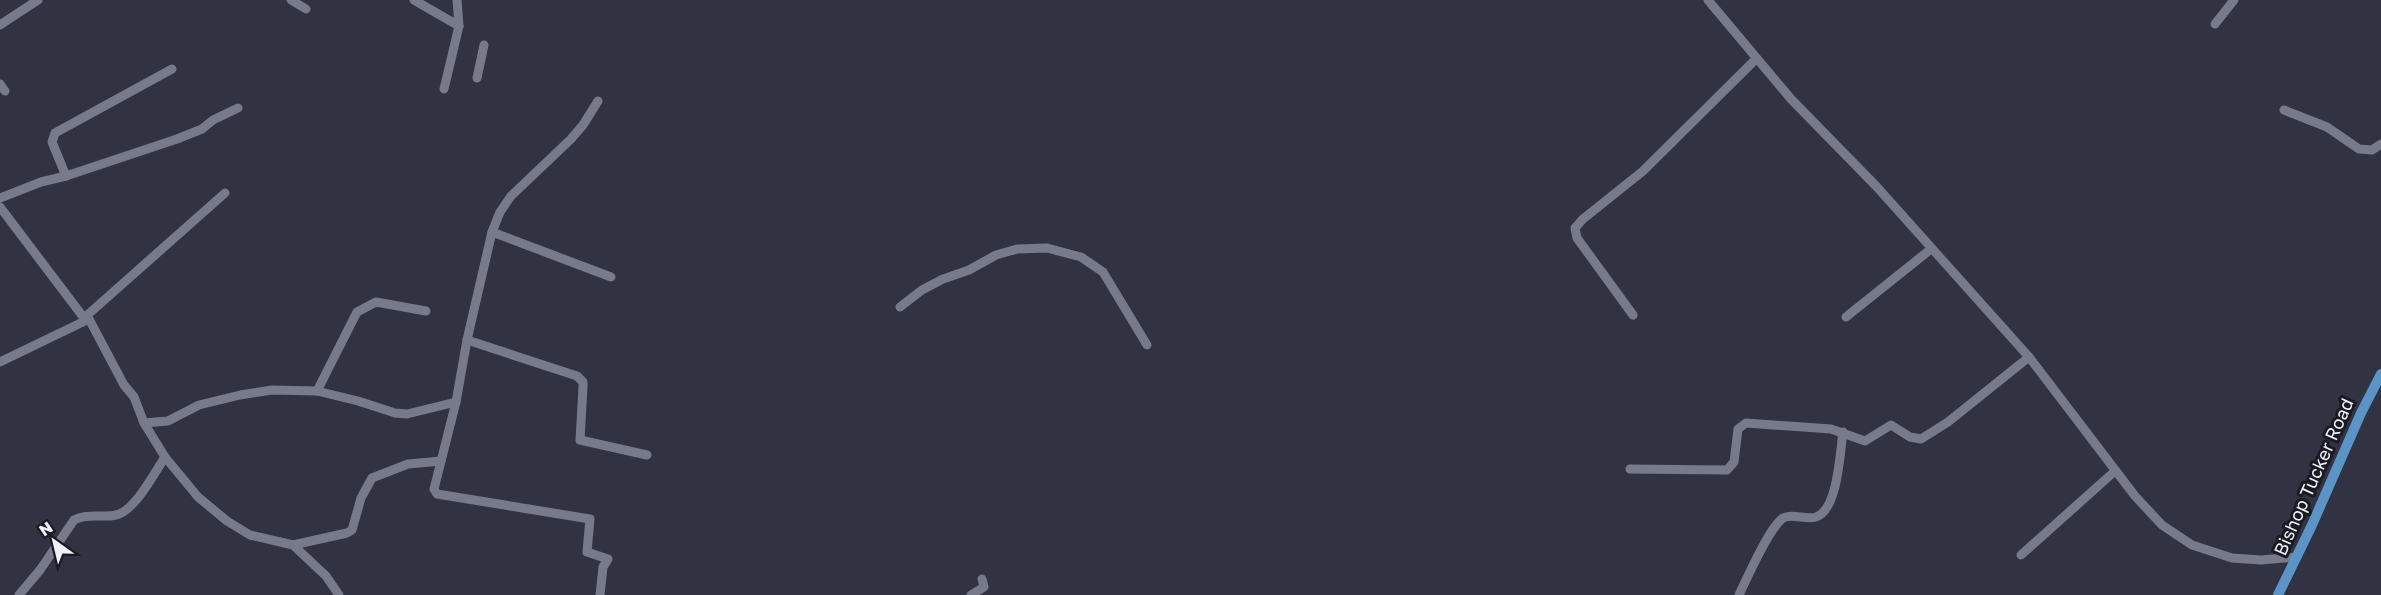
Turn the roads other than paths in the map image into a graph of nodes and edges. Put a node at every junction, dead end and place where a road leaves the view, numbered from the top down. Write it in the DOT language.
graph roads {
  1 [pos="39,0"];
  2 [pos="291,0"];
  3 [pos="414,0"];
  4 [pos="457,0"];
  5 [pos="1708,0"];
  6 [pos="2234,0"];
  7 [pos="306,9"];
  8 [pos="2214,24"];
  9 [pos="0,25"];
  10 [pos="459,26"];
  11 [pos="484,45"];
  12 [pos="1756,59"];
  13 [pos="172,69"];
  14 [pos="477,78"];
  15 [pos="444,89"];
  16 [pos="598,101"];
  17 [pos="238,108"];
  18 [pos="2284,110"];
  19 [pos="2381,144"];
  20 [pos="66,176"];
  21 [pos="225,193"];
  22 [pos="0,198"];
  23 [pos="0,207"];
  24 [pos="492,232"];
  25 [pos="1931,249"];
  26 [pos="611,277"];
  27 [pos="900,307"];
  28 [pos="426,311"];
  29 [pos="1633,315"];
  30 [pos="1846,317"];
  31 [pos="87,319"];
  32 [pos="467,340"];
  33 [pos="1147,345"];
  34 [pos="2029,357"];
  35 [pos="0,362"];
  36 [pos="2381,374"];
  37 [pos="317,391"];
  38 [pos="456,402"];
  39 [pos="144,423"];
  40 [pos="1843,432"];
  41 [pos="647,455"];
  42 [pos="165,457"];
  43 [pos="441,461"];
  44 [pos="1630,469"];
  45 [pos="2115,471"];
  46 [pos="293,545"];
  47 [pos="2021,555"];
  48 [pos="2296,557"];
  49 [pos="982,579"];
  50 [pos="19,595"];
  51 [pos="339,595"];
  52 [pos="600,595"];
  53 [pos="971,595"];
  54 [pos="1739,595"];
  55 [pos="2278,595"];
  1 -- 9 [label="street"];
  2 -- 7 [label="street"];
  3 -- 10 [label="street"];
  4 -- 10 [label="street"];
  5 -- 12 [label="street"];
  6 -- 8 [label="street"];
  10 -- 15 [label="street"];
  11 -- 14 [label="street"];
  12 -- 25 [label="street"];
  12 -- 29 [label="street"];
  13 -- 20 [label="street"];
  16 -- 24 [label="street"];
  17 -- 20 [label="street"];
  18 -- 19 [label="street"];
  20 -- 22 [label="street"];
  21 -- 31 [label="street"];
  23 -- 31 [label="street"];
  24 -- 26 [label="street"];
  24 -- 32 [label="street"];
  25 -- 30 [label="street"];
  25 -- 34 [label="street"];
  27 -- 33 [label="street"];
  28 -- 37 [label="street"];
  31 -- 35 [label="street"];
  31 -- 39 [label="street"];
  32 -- 38 [label="street"];
  32 -- 41 [label="street"];
  34 -- 40 [label="street"];
  34 -- 45 [label="street"];
  36 -- 48 [label="main road, Bishop Tucker Road"];
  37 -- 38 [label="street"];
  37 -- 39 [label="street"];
  38 -- 43 [label="street"];
  39 -- 42 [label="street"];
  40 -- 44 [label="street"];
  40 -- 54 [label="street"];
  42 -- 46 [label="street"];
  42 -- 50 [label="street"];
  43 -- 46 [label="street"];
  43 -- 52 [label="street"];
  45 -- 47 [label="street"];
  45 -- 48 [label="street"];
  46 -- 51 [label="street"];
  48 -- 55 [label="main road, Bishop Tucker Road"];
  49 -- 53 [label="street"];
}
